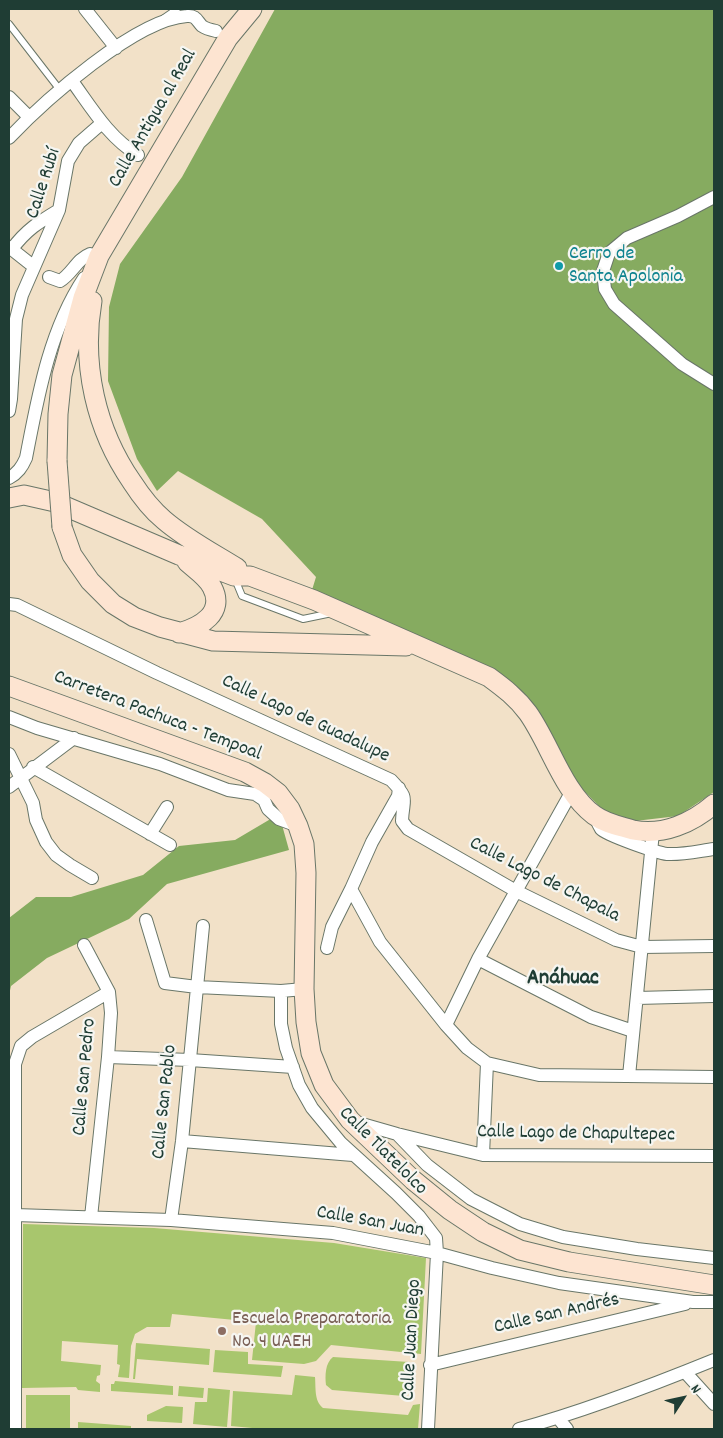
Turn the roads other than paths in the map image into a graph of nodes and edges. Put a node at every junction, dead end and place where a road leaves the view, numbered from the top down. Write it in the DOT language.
graph roads {
  1 [pos="85,9"];
  2 [pos="177,9"];
  3 [pos="252,9"];
  4 [pos="157,23"];
  5 [pos="9,24"];
  6 [pos="216,32"];
  7 [pos="116,48"];
  8 [pos="72,80"];
  9 [pos="60,90"];
  10 [pos="9,97"];
  11 [pos="29,117"];
  12 [pos="102,123"];
  13 [pos="9,138"];
  14 [pos="138,155"];
  15 [pos="714,197"];
  16 [pos="59,210"];
  17 [pos="11,248"];
  18 [pos="99,256"];
  19 [pos="33,266"];
  20 [pos="49,277"];
  21 [pos="714,384"];
  22 [pos="9,411"];
  23 [pos="9,478"];
  24 [pos="9,498"];
  25 [pos="179,555"];
  26 [pos="242,576"];
  27 [pos="10,604"];
  28 [pos="179,633"];
  29 [pos="418,646"];
  30 [pos="9,686"];
  31 [pos="9,717"];
  32 [pos="74,738"];
  33 [pos="9,754"];
  34 [pos="33,768"];
  35 [pos="21,777"];
  36 [pos="9,787"];
  37 [pos="399,788"];
  38 [pos="572,791"];
  39 [pos="714,804"];
  40 [pos="167,807"];
  41 [pos="595,816"];
  42 [pos="298,826"];
  43 [pos="653,832"];
  44 [pos="150,834"];
  45 [pos="714,842"];
  46 [pos="170,845"];
  47 [pos="714,849"];
  48 [pos="651,851"];
  49 [pos="693,852"];
  50 [pos="92,878"];
  51 [pos="351,889"];
  52 [pos="516,891"];
  53 [pos="146,920"];
  54 [pos="203,926"];
  55 [pos="84,945"];
  56 [pos="714,946"];
  57 [pos="642,947"];
  58 [pos="327,948"];
  59 [pos="478,959"];
  60 [pos="197,988"];
  61 [pos="304,989"];
  62 [pos="281,991"];
  63 [pos="109,992"];
  64 [pos="714,996"];
  65 [pos="637,998"];
  66 [pos="446,1025"];
  67 [pos="633,1031"];
  68 [pos="108,1057"];
  69 [pos="190,1060"];
  70 [pos="487,1063"];
  71 [pos="293,1067"];
  72 [pos="629,1076"];
  73 [pos="714,1077"];
  74 [pos="350,1120"];
  75 [pos="397,1134"];
  76 [pos="182,1141"];
  77 [pos="353,1155"];
  78 [pos="483,1156"];
  79 [pos="714,1156"];
  80 [pos="15,1215"];
  81 [pos="91,1217"];
  82 [pos="171,1220"];
  83 [pos="437,1253"];
  84 [pos="714,1258"];
  85 [pos="12,1266"];
  86 [pos="714,1285"];
  87 [pos="693,1302"];
  88 [pos="714,1302"];
  89 [pos="12,1359"];
  90 [pos="714,1360"];
  91 [pos="430,1364"];
  92 [pos="685,1372"];
  93 [pos="714,1404"];
  94 [pos="558,1418"];
  95 [pos="14,1429"];
  96 [pos="428,1429"];
  97 [pos="519,1429"];
  98 [pos="567,1429"];
  1 -- 7 [label="street"];
  2 -- 4 [label="lane"];
  3 -- 18 [label="main road, Calle Antigua al Real"];
  4 -- 6 [label="street"];
  4 -- 7 [label="street"];
  5 -- 9 [label="lane"];
  7 -- 8 [label="street"];
  8 -- 9 [label="street"];
  8 -- 12 [label="street"];
  9 -- 11 [label="street"];
  10 -- 11 [label="street"];
  11 -- 13 [label="street"];
  12 -- 14 [label="street"];
  12 -- 16 [label="street, Calle Rubí"];
  15 -- 21 [label="street"];
  16 -- 17 [label="street"];
  16 -- 19 [label="street, Calle Rubí"];
  17 -- 19 [label="street"];
  18 -- 20 [label="street"];
  18 -- 23 [label="street"];
  18 -- 26 [label="main road"];
  18 -- 28 [label="main road, bridge"];
  19 -- 22 [label="street, Calle Rubí"];
  24 -- 25 [label="main road"];
  25 -- 26 [label="main road"];
  25 -- 28 [label="main road"];
  26 -- 29 [label="main road"];
  27 -- 37 [label="street, Calle Lago de Guadalupe"];
  28 -- 29 [label="main road"];
  29 -- 38 [label="main road"];
  30 -- 42 [label="main road, Carretera Pachuca - Tempoal"];
  31 -- 32 [label="street"];
  32 -- 34 [label="street"];
  32 -- 42 [label="street"];
  33 -- 35 [label="street"];
  34 -- 35 [label="street"];
  34 -- 44 [label="street"];
  35 -- 36 [label="street"];
  35 -- 50 [label="street"];
  37 -- 51 [label="street, Calle Lago de Guadalupe"];
  37 -- 52 [label="street, Calle Lago de Chapala"];
  38 -- 41 [label="main road"];
  38 -- 52 [label="street"];
  39 -- 43 [label="main road"];
  40 -- 44 [label="street"];
  41 -- 43 [label="main road"];
  41 -- 48 [label="street"];
  42 -- 61 [label="main road, Carretera Pachuca - Tempoal"];
  43 -- 48 [label="street"];
  44 -- 46 [label="street"];
  45 -- 49 [label="street"];
  47 -- 49 [label="street"];
  48 -- 49 [label="street"];
  48 -- 57 [label="street"];
  51 -- 58 [label="street, Calle Lago de Guadalupe"];
  51 -- 66 [label="street"];
  52 -- 57 [label="street, Calle Lago de Chapala"];
  52 -- 59 [label="street"];
  53 -- 60 [label="street"];
  54 -- 60 [label="street, Calle San Pablo"];
  55 -- 63 [label="street, Calle San Pedro"];
  56 -- 57 [label="street, Calle Lago de Chapala"];
  57 -- 65 [label="street"];
  59 -- 66 [label="street"];
  59 -- 67 [label="street"];
  60 -- 62 [label="street"];
  60 -- 69 [label="street, Calle San Pablo"];
  61 -- 62 [label="street"];
  61 -- 74 [label="main road, Carretera Pachuca - Tempoal"];
  62 -- 71 [label="street, Calle Tlatelolco"];
  63 -- 68 [label="street, Calle San Pedro"];
  63 -- 80 [label="street"];
  64 -- 65 [label="street"];
  65 -- 67 [label="street"];
  66 -- 70 [label="street"];
  67 -- 72 [label="street"];
  68 -- 69 [label="street"];
  68 -- 81 [label="street, Calle San Pedro"];
  69 -- 71 [label="street"];
  69 -- 76 [label="street, Calle San Pablo"];
  70 -- 72 [label="street"];
  70 -- 78 [label="street"];
  71 -- 77 [label="street, Calle Tlatelolco"];
  72 -- 73 [label="street"];
  74 -- 75 [label="street, Calle Lago de Chapultepec"];
  74 -- 86 [label="main road, Carretera Pachuca - Tempoal"];
  75 -- 78 [label="street, Calle Lago de Chapultepec"];
  75 -- 84 [label="street"];
  76 -- 77 [label="street"];
  76 -- 82 [label="street, Calle San Pablo"];
  77 -- 83 [label="street, Calle Tlatelolco"];
  78 -- 79 [label="street, Calle Lago de Chapultepec"];
  80 -- 81 [label="street, Calle San Juan"];
  80 -- 85 [label="street"];
  81 -- 82 [label="street, Calle San Juan"];
  82 -- 83 [label="street, Calle San Juan"];
  83 -- 87 [label="street, Calle San Juan"];
  83 -- 91 [label="street, Calle Juan Diego"];
  85 -- 89 [label="street"];
  87 -- 88 [label="street, Calle San Juan"];
  87 -- 91 [label="street, Calle San Andrés"];
  89 -- 95 [label="street"];
  90 -- 92 [label="street"];
  91 -- 96 [label="street, Calle Juan Diego"];
  92 -- 93 [label="street"];
  92 -- 94 [label="street"];
  94 -- 97 [label="street"];
  94 -- 98 [label="street"];
}
